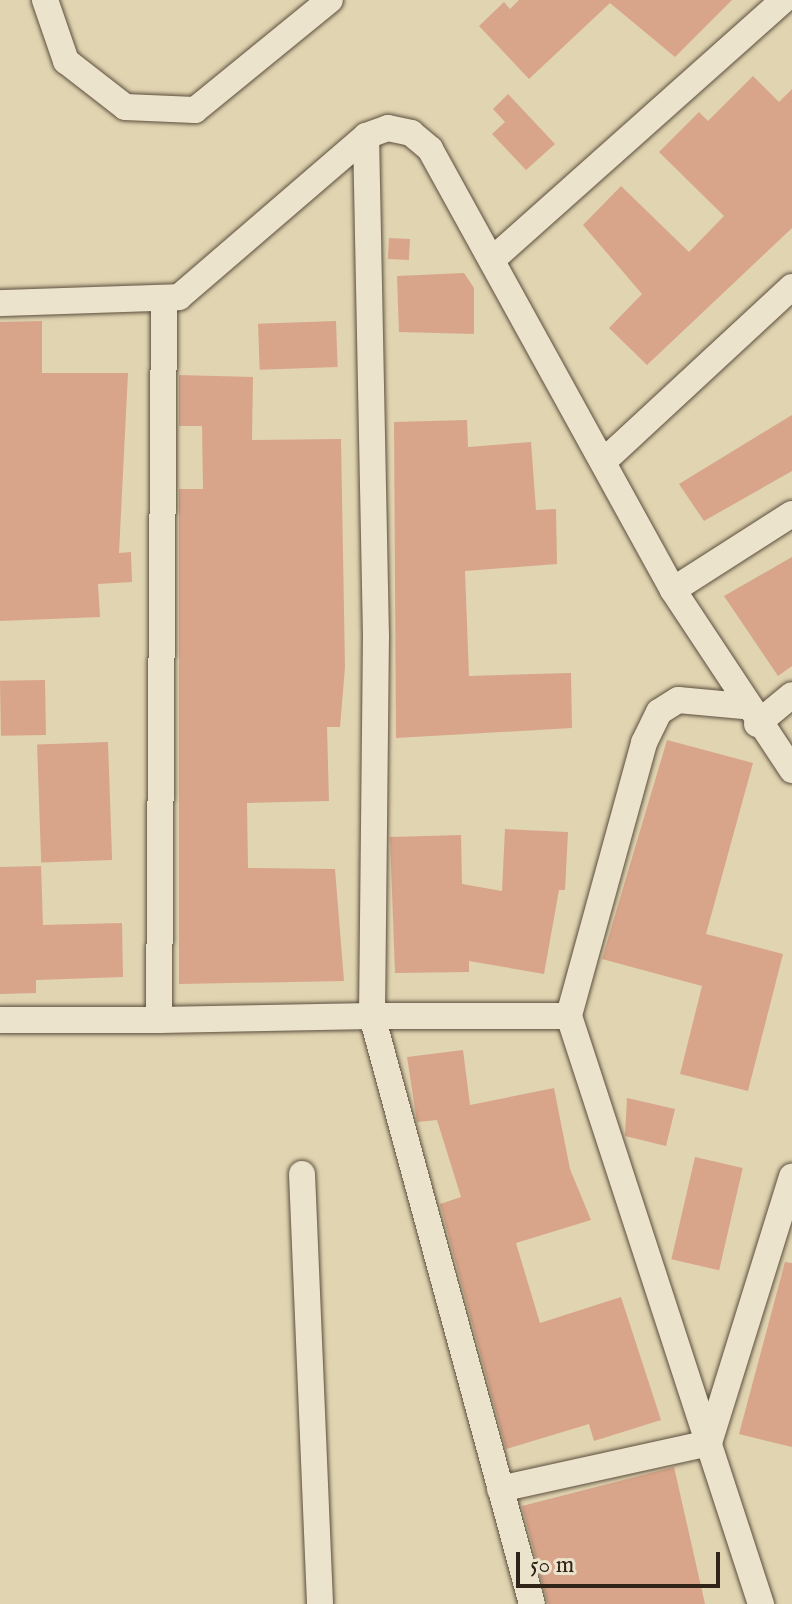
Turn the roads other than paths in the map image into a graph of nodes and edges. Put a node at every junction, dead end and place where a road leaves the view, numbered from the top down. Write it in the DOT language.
graph roads {
  1 [pos="45,0"];
  2 [pos="330,0"];
  3 [pos="784,0"];
  4 [pos="366,136"];
  5 [pos="493,259"];
  6 [pos="790,293"];
  7 [pos="164,302"];
  8 [pos="0,303"];
  9 [pos="604,461"];
  10 [pos="792,514"];
  11 [pos="673,590"];
  12 [pos="792,695"];
  13 [pos="750,715"];
  14 [pos="792,770"];
  15 [pos="372,1016"];
  16 [pos="569,1016"];
  17 [pos="0,1020"];
  18 [pos="159,1020"];
  19 [pos="302,1174"];
  20 [pos="792,1177"];
  21 [pos="709,1443"];
  22 [pos="500,1489"];
  23 [pos="320,1604"];
  24 [pos="532,1604"];
  25 [pos="761,1604"];
  1 -- 2 [label="street"];
  3 -- 5 [label="street"];
  4 -- 5 [label="street"];
  4 -- 7 [label="street"];
  4 -- 15 [label="street"];
  5 -- 9 [label="street"];
  6 -- 9 [label="street"];
  7 -- 8 [label="street"];
  7 -- 18 [label="street"];
  9 -- 11 [label="street"];
  10 -- 11 [label="street"];
  11 -- 13 [label="street"];
  12 -- 13 [label="street"];
  13 -- 14 [label="street"];
  13 -- 16 [label="street"];
  15 -- 16 [label="street"];
  15 -- 18 [label="street"];
  15 -- 22 [label="street"];
  16 -- 21 [label="street"];
  17 -- 18 [label="street"];
  19 -- 23 [label="street"];
  20 -- 21 [label="street"];
  21 -- 22 [label="street"];
  21 -- 25 [label="street"];
  22 -- 24 [label="street"];
}
